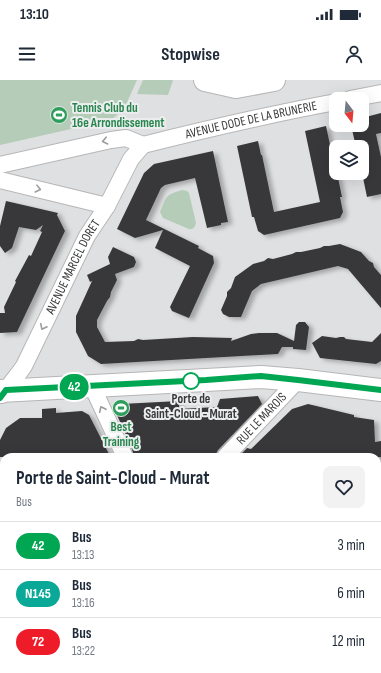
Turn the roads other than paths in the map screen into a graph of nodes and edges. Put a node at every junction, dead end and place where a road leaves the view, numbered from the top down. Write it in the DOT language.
graph roads {
  1 [pos="205,80"];
  2 [pos="274,80"];
  3 [pos="381,93"];
  4 [pos="369,95"];
  5 [pos="329,103"];
  6 [pos="143,145"];
  7 [pos="0,165"];
  8 [pos="0,180"];
  9 [pos="107,206"];
  10 [pos="298,380"];
  11 [pos="92,386"];
  12 [pos="381,390"];
  13 [pos="2,393"];
  14 [pos="123,453"];
  15 [pos="229,453"];
  1 -- 2 [label="main road"];
  3 -- 4 [label="street"];
  5 -- 6 [label="street, AVENUE DODE DE LA BRUNERIE"];
  6 -- 7 [label="street, one-way"];
  6 -- 9 [label="street, AVENUE MARCEL DORET"];
  8 -- 9 [label="street, one-way"];
  9 -- 13 [label="street, AVENUE MARCEL DORET, one-way"];
  10 -- 11 [label="main road"];
  10 -- 12 [label="main road"];
  10 -- 15 [label="street, RUE LE MAROIS"];
  11 -- 13 [label="main road"];
  14 -- 11 [label="street, one-way"];
}
